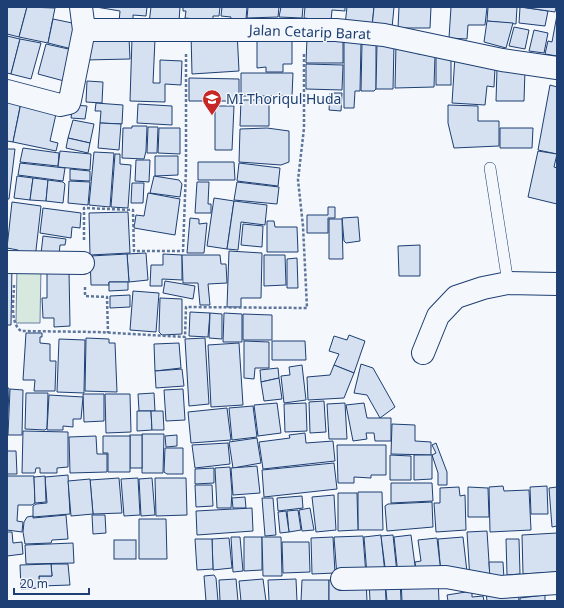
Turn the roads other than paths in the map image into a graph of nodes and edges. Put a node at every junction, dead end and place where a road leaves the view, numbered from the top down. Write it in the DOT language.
graph roads {
  1 [pos="81,7"];
  2 [pos="84,30"];
  3 [pos="557,68"];
  4 [pos="7,91"];
  5 [pos="490,168"];
  6 [pos="10,262"];
  7 [pos="83,263"];
  8 [pos="508,283"];
  9 [pos="557,284"];
  10 [pos="423,353"];
  11 [pos="342,579"];
  12 [pos="557,583"];
  1 -- 2 [label="street"];
  2 -- 3 [label="street, Jalan Cetarip Barat"];
  2 -- 4 [label="street"];
  5 -- 8 [label="lane"];
  6 -- 7 [label="street"];
  8 -- 9 [label="street"];
  8 -- 10 [label="street"];
  11 -- 12 [label="street"];
}
